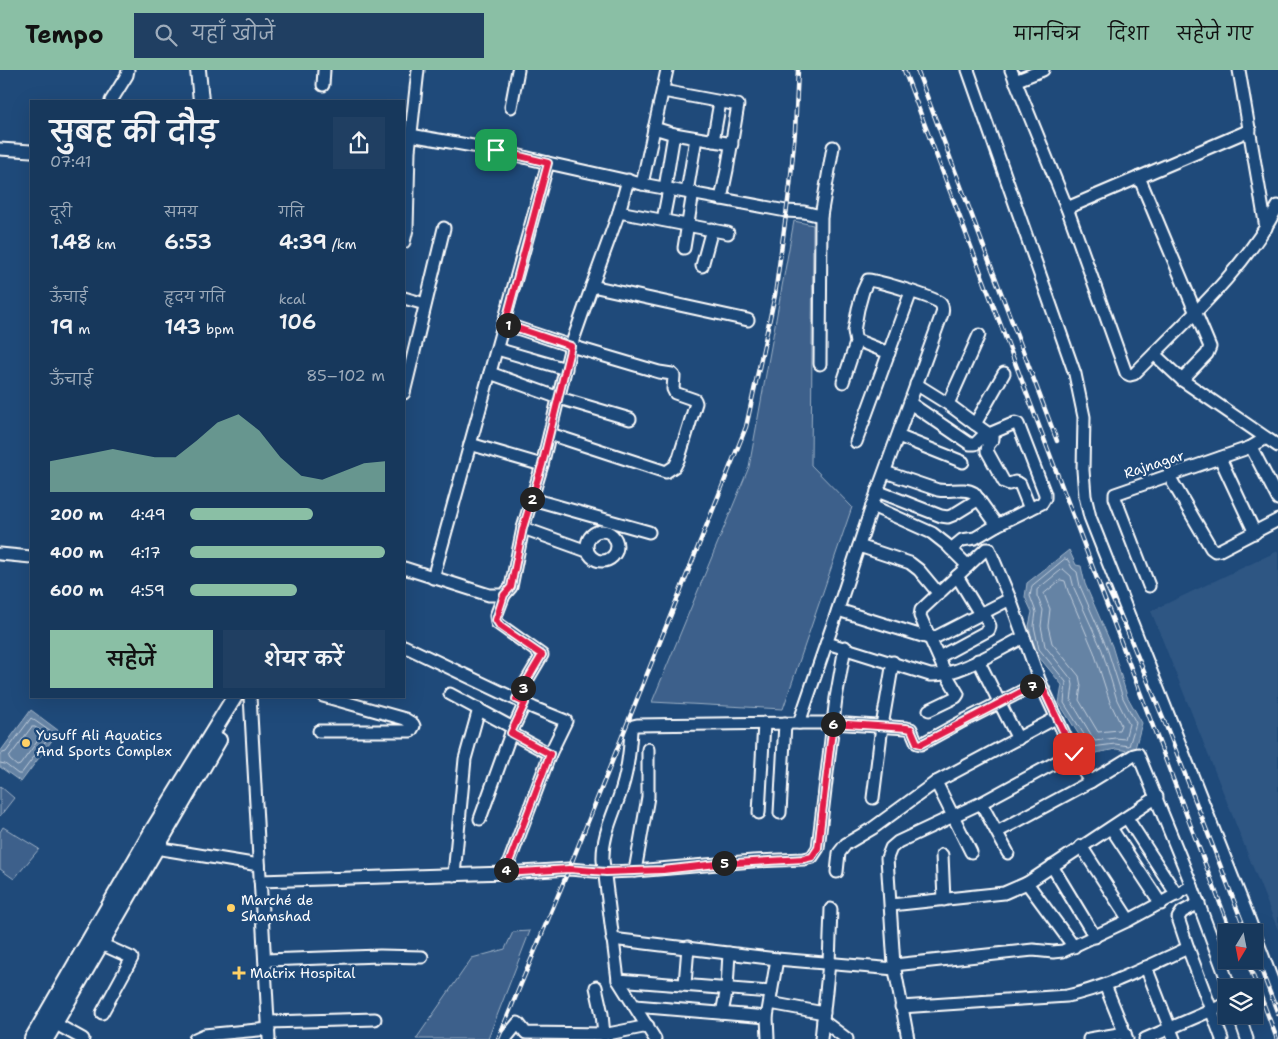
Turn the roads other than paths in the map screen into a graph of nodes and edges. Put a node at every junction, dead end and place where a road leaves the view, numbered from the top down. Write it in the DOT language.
graph roads {
  1 [pos="128,70"];
  2 [pos="198,70"];
  3 [pos="206,70"];
  4 [pos="324,70"];
  5 [pos="418,70"];
  6 [pos="518,70"];
  7 [pos="667,70"];
  8 [pos="968,70"];
  9 [pos="1043,70"];
  10 [pos="1239,70"];
  11 [pos="1014,75"];
  12 [pos="323,85"];
  13 [pos="663,91"];
  14 [pos="112,100"];
  15 [pos="201,100"];
  16 [pos="209,100"];
  17 [pos="720,102"];
  18 [pos="511,107"];
  19 [pos="654,128"];
  20 [pos="1250,130"];
  21 [pos="674,134"];
  22 [pos="410,135"];
  23 [pos="696,138"];
  24 [pos="714,141"];
  25 [pos="732,144"];
  26 [pos="833,147"];
  27 [pos="0,149"];
  28 [pos="406,150"];
  29 [pos="30,152"];
  30 [pos="670,160"];
  31 [pos="548,163"];
  32 [pos="692,164"];
  33 [pos="1139,177"];
  34 [pos="628,180"];
  35 [pos="642,184"];
  36 [pos="667,189"];
  37 [pos="690,192"];
  38 [pos="721,198"];
  39 [pos="1278,206"];
  40 [pos="1067,208"];
  41 [pos="619,212"];
  42 [pos="821,216"];
  43 [pos="663,220"];
  44 [pos="687,224"];
  45 [pos="444,228"];
  46 [pos="1266,228"];
  47 [pos="712,229"];
  48 [pos="728,233"];
  49 [pos="405,238"];
  50 [pos="684,248"];
  51 [pos="702,266"];
  52 [pos="592,286"];
  53 [pos="911,292"];
  54 [pos="405,298"];
  55 [pos="426,304"];
  56 [pos="1196,312"];
  57 [pos="748,320"];
  58 [pos="505,324"];
  59 [pos="979,334"];
  60 [pos="856,340"];
  61 [pos="571,346"];
  62 [pos="497,349"];
  63 [pos="889,353"];
  64 [pos="1154,354"];
  65 [pos="408,358"];
  66 [pos="820,364"];
  67 [pos="566,369"];
  68 [pos="490,373"];
  69 [pos="1004,373"];
  70 [pos="1182,380"];
  71 [pos="843,382"];
  72 [pos="405,384"];
  73 [pos="916,384"];
  74 [pos="559,398"];
  75 [pos="910,403"];
  76 [pos="948,404"];
  77 [pos="630,419"];
  78 [pos="975,424"];
  79 [pos="990,433"];
  80 [pos="550,434"];
  81 [pos="898,436"];
  82 [pos="1266,438"];
  83 [pos="856,442"];
  84 [pos="470,444"];
  85 [pos="1278,446"];
  86 [pos="1251,447"];
  87 [pos="1220,458"];
  88 [pos="963,462"];
  89 [pos="542,465"];
  90 [pos="884,472"];
  91 [pos="1169,476"];
  92 [pos="877,491"];
  93 [pos="532,499"];
  94 [pos="979,499"];
  95 [pos="1278,500"];
  96 [pos="872,506"];
  97 [pos="1030,509"];
  98 [pos="1278,520"];
  99 [pos="997,525"];
  100 [pos="523,528"];
  101 [pos="649,532"];
  102 [pos="1255,533"];
  103 [pos="859,546"];
  104 [pos="951,549"];
  105 [pos="587,551"];
  106 [pos="0,554"];
  107 [pos="30,557"];
  108 [pos="968,566"];
  109 [pos="405,568"];
  110 [pos="957,576"];
  111 [pos="433,578"];
  112 [pos="1149,586"];
  113 [pos="939,594"];
  114 [pos="504,595"];
  115 [pos="1010,599"];
  116 [pos="838,610"];
  117 [pos="982,613"];
  118 [pos="1024,637"];
  119 [pos="932,639"];
  120 [pos="827,643"];
  121 [pos="405,646"];
  122 [pos="845,648"];
  123 [pos="939,657"];
  124 [pos="978,660"];
  125 [pos="894,662"];
  126 [pos="946,674"];
  127 [pos="1040,682"];
  128 [pos="450,694"];
  129 [pos="235,698"];
  130 [pos="243,698"];
  131 [pos="250,698"];
  132 [pos="330,698"];
  133 [pos="520,701"];
  134 [pos="1000,703"];
  135 [pos="478,709"];
  136 [pos="929,710"];
  137 [pos="1056,718"];
  138 [pos="764,722"];
  139 [pos="786,723"];
  140 [pos="799,723"];
  141 [pos="833,723"];
  142 [pos="882,726"];
  143 [pos="512,730"];
  144 [pos="320,731"];
  145 [pos="1018,740"];
  146 [pos="648,749"];
  147 [pos="550,754"];
  148 [pos="1074,754"];
  149 [pos="936,782"];
  150 [pos="1090,782"];
  151 [pos="873,798"];
  152 [pos="1157,798"];
  153 [pos="981,802"];
  154 [pos="759,813"];
  155 [pos="780,813"];
  156 [pos="953,816"];
  157 [pos="1127,818"];
  158 [pos="480,819"];
  159 [pos="1111,828"];
  160 [pos="997,832"];
  161 [pos="1081,846"];
  162 [pos="156,848"];
  163 [pos="971,852"];
  164 [pos="1008,853"];
  165 [pos="942,855"];
  166 [pos="258,865"];
  167 [pos="1052,866"];
  168 [pos="635,871"];
  169 [pos="606,872"];
  170 [pos="837,872"];
  171 [pos="505,873"];
  172 [pos="454,875"];
  173 [pos="260,881"];
  174 [pos="1027,883"];
  175 [pos="1192,886"];
  176 [pos="1177,895"];
  177 [pos="944,900"];
  178 [pos="1199,903"];
  179 [pos="1161,904"];
  180 [pos="890,905"];
  181 [pos="831,909"];
  182 [pos="1129,920"];
  183 [pos="1095,937"];
  184 [pos="612,939"];
  185 [pos="101,944"];
  186 [pos="688,947"];
  187 [pos="1074,947"];
  188 [pos="1188,948"];
  189 [pos="729,953"];
  190 [pos="422,957"];
  191 [pos="777,959"];
  192 [pos="265,960"];
  193 [pos="830,963"];
  194 [pos="894,967"];
  195 [pos="1146,967"];
  196 [pos="1227,979"];
  197 [pos="618,980"];
  198 [pos="685,984"];
  199 [pos="1105,985"];
  200 [pos="596,987"];
  201 [pos="727,988"];
  202 [pos="1278,996"];
  203 [pos="771,998"];
  204 [pos="635,1006"];
  205 [pos="1218,1006"];
  206 [pos="901,1007"];
  207 [pos="1210,1009"];
  208 [pos="102,1013"];
  209 [pos="722,1013"];
  210 [pos="767,1017"];
  211 [pos="824,1017"];
  212 [pos="375,1019"];
  213 [pos="56,1024"];
  214 [pos="1242,1024"];
  215 [pos="648,1026"];
  216 [pos="1170,1028"];
  217 [pos="269,1030"];
  218 [pos="604,1034"];
  219 [pos="1126,1036"];
  220 [pos="32,1039"];
  221 [pos="46,1039"];
  222 [pos="83,1039"];
  223 [pos="196,1039"];
  224 [pos="505,1039"];
  225 [pos="655,1039"];
  226 [pos="768,1039"];
  227 [pos="821,1039"];
  228 [pos="847,1039"];
  229 [pos="908,1039"];
  230 [pos="1089,1039"];
  231 [pos="1145,1039"];
  232 [pos="1174,1039"];
  233 [pos="1222,1039"];
  234 [pos="1247,1039"];
  1 -- 14 [label="street"];
  2 -- 15 [label="main road"];
  3 -- 16 [label="main road"];
  4 -- 12 [label="street"];
  5 -- 22 [label="street"];
  6 -- 18 [label="street"];
  7 -- 13 [label="street"];
  8 -- 202 [label="street"];
  9 -- 11 [label="street"];
  10 -- 20 [label="street"];
  11 -- 40 [label="street"];
  13 -- 17 [label="street"];
  13 -- 19 [label="street"];
  17 -- 24 [label="street"];
  17 -- 25 [label="street"];
  19 -- 21 [label="street"];
  19 -- 35 [label="street"];
  20 -- 33 [label="street"];
  20 -- 46 [label="street"];
  21 -- 23 [label="street"];
  21 -- 30 [label="street"];
  22 -- 28 [label="street"];
  22 -- 31 [label="street"];
  23 -- 24 [label="street"];
  23 -- 32 [label="street"];
  24 -- 25 [label="street"];
  25 -- 38 [label="street"];
  26 -- 42 [label="street"];
  27 -- 29 [label="street"];
  28 -- 49 [label="street"];
  30 -- 32 [label="street"];
  30 -- 36 [label="street"];
  31 -- 34 [label="street"];
  31 -- 58 [label="street"];
  32 -- 37 [label="street"];
  33 -- 40 [label="street"];
  33 -- 56 [label="street"];
  34 -- 35 [label="street"];
  34 -- 41 [label="street"];
  35 -- 36 [label="street"];
  36 -- 37 [label="street"];
  36 -- 43 [label="street"];
  37 -- 38 [label="street"];
  37 -- 44 [label="street"];
  38 -- 42 [label="street"];
  39 -- 46 [label="street"];
  40 -- 64 [label="street"];
  41 -- 43 [label="street"];
  41 -- 52 [label="street"];
  42 -- 66 [label="street"];
  43 -- 44 [label="street"];
  44 -- 47 [label="street"];
  44 -- 50 [label="street"];
  45 -- 55 [label="street"];
  46 -- 56 [label="street"];
  47 -- 48 [label="street"];
  47 -- 51 [label="street"];
  52 -- 57 [label="street"];
  52 -- 61 [label="street"];
  53 -- 60 [label="street"];
  53 -- 63 [label="street"];
  53 -- 73 [label="street"];
  54 -- 55 [label="street"];
  55 -- 65 [label="street"];
  56 -- 64 [label="street"];
  56 -- 70 [label="street"];
  58 -- 61 [label="street"];
  58 -- 62 [label="street"];
  59 -- 76 [label="street"];
  60 -- 63 [label="street"];
  60 -- 71 [label="street"];
  61 -- 67 [label="street"];
  61 -- 80 [label="street"];
  62 -- 67 [label="street"];
  62 -- 68 [label="street"];
  63 -- 83 [label="street"];
  64 -- 70 [label="street"];
  65 -- 72 [label="street"];
  67 -- 74 [label="street"];
  68 -- 74 [label="street"];
  68 -- 84 [label="street"];
  69 -- 78 [label="street"];
  70 -- 82 [label="street"];
  73 -- 75 [label="street"];
  73 -- 76 [label="street"];
  74 -- 77 [label="street"];
  74 -- 80 [label="street"];
  75 -- 79 [label="street"];
  75 -- 81 [label="street"];
  76 -- 78 [label="street"];
  78 -- 79 [label="street"];
  79 -- 97 [label="street"];
  79 -- 97 [label="street"];
  80 -- 89 [label="street"];
  81 -- 88 [label="street"];
  81 -- 90 [label="street"];
  82 -- 85 [label="street"];
  82 -- 86 [label="street, Rajnagar"];
  84 -- 89 [label="street"];
  84 -- 111 [label="street"];
  86 -- 87 [label="street, Rajnagar"];
  86 -- 95 [label="street"];
  87 -- 91 [label="street, Rajnagar"];
  87 -- 102 [label="street"];
  89 -- 93 [label="street"];
  90 -- 92 [label="street"];
  90 -- 94 [label="street"];
  91 -- 102 [label="street"];
  91 -- 112 [label="street, Rajnagar"];
  92 -- 94 [label="street"];
  92 -- 96 [label="street"];
  93 -- 100 [label="street"];
  93 -- 101 [label="street"];
  94 -- 99 [label="street"];
  96 -- 103 [label="street"];
  96 -- 104 [label="street"];
  97 -- 99 [label="street"];
  98 -- 102 [label="street"];
  99 -- 104 [label="street"];
  100 -- 105 [label="street"];
  100 -- 114 [label="street"];
  103 -- 113 [label="street"];
  103 -- 116 [label="street"];
  104 -- 108 [label="street"];
  106 -- 107 [label="street"];
  108 -- 110 [label="street"];
  108 -- 115 [label="street"];
  109 -- 111 [label="street"];
  110 -- 113 [label="street"];
  110 -- 117 [label="street"];
  111 -- 114 [label="street"];
  113 -- 119 [label="street"];
  114 -- 133 [label="street"];
  115 -- 117 [label="street"];
  115 -- 118 [label="street"];
  116 -- 119 [label="street"];
  116 -- 120 [label="street"];
  117 -- 119 [label="street"];
  117 -- 123 [label="street"];
  118 -- 124 [label="street"];
  118 -- 127 [label="street"];
  119 -- 123 [label="street"];
  120 -- 122 [label="street"];
  120 -- 140 [label="street"];
  121 -- 133 [label="street"];
  122 -- 125 [label="street"];
  122 -- 141 [label="street"];
  123 -- 126 [label="street"];
  124 -- 126 [label="street"];
  124 -- 134 [label="street"];
  125 -- 126 [label="street"];
  125 -- 142 [label="street"];
  126 -- 136 [label="street"];
  127 -- 134 [label="street"];
  127 -- 137 [label="street"];
  128 -- 135 [label="street"];
  129 -- 220 [label="main road"];
  130 -- 162 [label="main road"];
  131 -- 166 [label="street"];
  132 -- 144 [label="street"];
  133 -- 143 [label="street"];
  133 -- 147 [label="street"];
  134 -- 142 [label="street"];
  134 -- 145 [label="street"];
  135 -- 143 [label="street"];
  135 -- 172 [label="street"];
  137 -- 145 [label="street"];
  137 -- 148 [label="street"];
  138 -- 139 [label="street"];
  138 -- 154 [label="street"];
  138 -- 169 [label="street"];
  139 -- 140 [label="street"];
  139 -- 155 [label="street"];
  140 -- 141 [label="street"];
  141 -- 142 [label="street"];
  141 -- 168 [label="street"];
  142 -- 151 [label="street"];
  143 -- 147 [label="street"];
  143 -- 158 [label="street"];
  145 -- 149 [label="street"];
  146 -- 168 [label="street"];
  147 -- 171 [label="street"];
  148 -- 150 [label="street"];
  148 -- 153 [label="street"];
  149 -- 156 [label="street"];
  149 -- 170 [label="street"];
  150 -- 152 [label="street"];
  150 -- 160 [label="street"];
  152 -- 157 [label="street"];
  152 -- 175 [label="street"];
  153 -- 156 [label="street"];
  153 -- 160 [label="street"];
  156 -- 163 [label="street"];
  156 -- 180 [label="street"];
  157 -- 159 [label="street"];
  157 -- 176 [label="street"];
  159 -- 161 [label="street"];
  159 -- 179 [label="street"];
  160 -- 164 [label="street"];
  161 -- 167 [label="street"];
  161 -- 182 [label="street"];
  162 -- 166 [label="street"];
  162 -- 185 [label="main road"];
  165 -- 177 [label="street"];
  166 -- 173 [label="street"];
  167 -- 174 [label="street"];
  167 -- 183 [label="street"];
  168 -- 169 [label="street"];
  169 -- 171 [label="street"];
  169 -- 184 [label="street"];
  171 -- 172 [label="street"];
  172 -- 173 [label="street"];
  173 -- 192 [label="street"];
  174 -- 177 [label="street"];
  174 -- 187 [label="street"];
  175 -- 176 [label="street"];
  175 -- 178 [label="street"];
  176 -- 179 [label="street"];
  177 -- 180 [label="street"];
  178 -- 188 [label="street"];
  178 -- 196 [label="street"];
  179 -- 182 [label="street"];
  180 -- 194 [label="street"];
  181 -- 193 [label="street"];
  182 -- 183 [label="street"];
  183 -- 187 [label="street"];
  184 -- 186 [label="street"];
  184 -- 197 [label="street"];
  185 -- 208 [label="street"];
  185 -- 213 [label="main road"];
  186 -- 189 [label="street"];
  186 -- 198 [label="street"];
  187 -- 194 [label="street"];
  188 -- 195 [label="street"];
  188 -- 207 [label="street"];
  189 -- 191 [label="street"];
  189 -- 201 [label="street"];
  190 -- 192 [label="street"];
  191 -- 193 [label="street"];
  191 -- 203 [label="street"];
  192 -- 217 [label="street"];
  193 -- 194 [label="street"];
  193 -- 211 [label="street"];
  194 -- 206 [label="street"];
  195 -- 199 [label="street"];
  195 -- 216 [label="street"];
  197 -- 198 [label="street"];
  197 -- 204 [label="street"];
  198 -- 201 [label="street"];
  199 -- 206 [label="street"];
  199 -- 219 [label="street"];
  200 -- 218 [label="street"];
  201 -- 203 [label="street"];
  201 -- 209 [label="street"];
  203 -- 210 [label="street"];
  203 -- 211 [label="street"];
  204 -- 209 [label="street"];
  204 -- 215 [label="street"];
  205 -- 207 [label="street"];
  206 -- 229 [label="street"];
  207 -- 216 [label="street"];
  207 -- 233 [label="street"];
  209 -- 210 [label="street"];
  210 -- 226 [label="street"];
  211 -- 227 [label="street"];
  211 -- 228 [label="street"];
  212 -- 217 [label="street"];
  213 -- 221 [label="main road"];
  213 -- 222 [label="street"];
  214 -- 234 [label="street"];
  215 -- 218 [label="street"];
  215 -- 225 [label="street"];
  216 -- 231 [label="street"];
  216 -- 232 [label="street"];
  217 -- 223 [label="street"];
  218 -- 224 [label="street"];
  219 -- 230 [label="street"];
}
